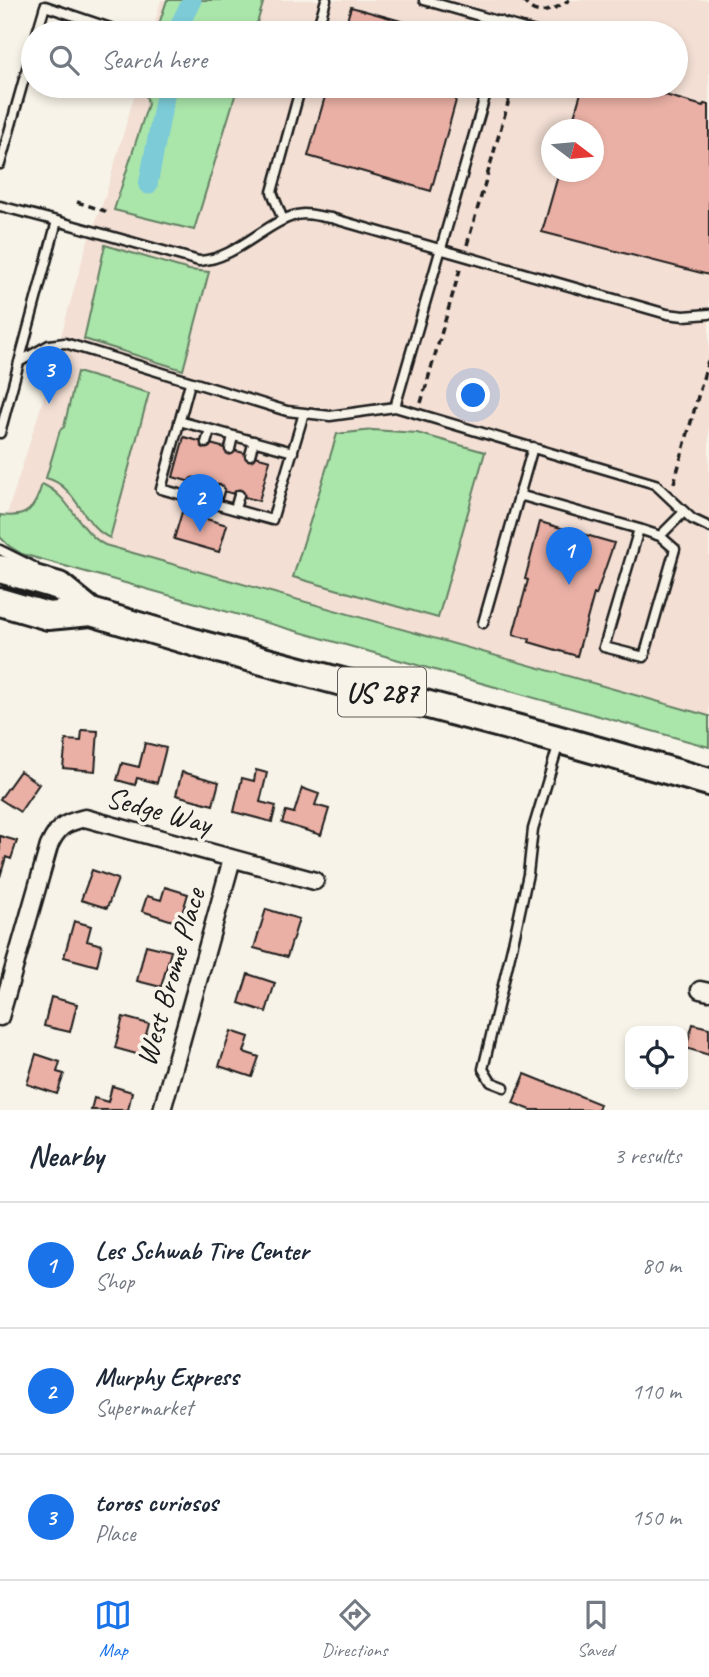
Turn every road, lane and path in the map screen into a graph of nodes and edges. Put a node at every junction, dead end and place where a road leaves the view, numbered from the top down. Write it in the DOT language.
graph roads {
  1 [pos="326,0"];
  2 [pos="424,0"];
  3 [pos="523,0"];
  4 [pos="569,0"];
  5 [pos="41,21"];
  6 [pos="89,21"];
  7 [pos="320,21"];
  8 [pos="497,21"];
  9 [pos="21,90"];
  10 [pos="298,98"];
  11 [pos="485,98"];
  12 [pos="0,164"];
  13 [pos="77,202"];
  14 [pos="0,206"];
  15 [pos="111,213"];
  16 [pos="283,220"];
  17 [pos="57,221"];
  18 [pos="441,250"];
  19 [pos="709,314"];
  20 [pos="709,357"];
  21 [pos="19,362"];
  22 [pos="190,383"];
  23 [pos="395,407"];
  24 [pos="304,414"];
  25 [pos="180,421"];
  26 [pos="210,429"];
  27 [pos="0,433"];
  28 [pos="233,436"];
  29 [pos="254,441"];
  30 [pos="206,443"];
  31 [pos="533,447"];
  32 [pos="229,449"];
  33 [pos="293,452"];
  34 [pos="250,455"];
  35 [pos="194,483"];
  36 [pos="219,490"];
  37 [pos="239,495"];
  38 [pos="519,495"];
  39 [pos="190,497"];
  40 [pos="669,497"];
  41 [pos="215,504"];
  42 [pos="235,509"];
  43 [pos="684,512"];
  44 [pos="709,527"];
  45 [pos="639,529"];
  46 [pos="660,536"];
  47 [pos="0,550"];
  48 [pos="0,569"];
  49 [pos="59,586"];
  50 [pos="0,603"];
  51 [pos="92,612"];
  52 [pos="484,623"];
  53 [pos="560,740"];
  54 [pos="709,782"];
  55 [pos="232,859"];
  56 [pos="315,881"];
  57 [pos="0,1017"];
  58 [pos="505,1087"];
  59 [pos="162,1110"];
  1 -- 7 [label="lane"];
  2 -- 8 [label="lane"];
  3 -- 4 [label="path"];
  5 -- 6 [label="lane"];
  9 -- 12 [label="lane"];
  10 -- 16 [label="lane"];
  11 -- 18 [label="lane"];
  13 -- 15 [label="path"];
  14 -- 17 [label="lane"];
  16 -- 17 [label="lane"];
  16 -- 18 [label="lane"];
  17 -- 21 [label="lane"];
  18 -- 19 [label="lane"];
  18 -- 23 [label="lane"];
  20 -- 40 [label="path"];
  21 -- 22 [label="lane"];
  21 -- 27 [label="lane"];
  22 -- 24 [label="lane"];
  22 -- 25 [label="lane"];
  23 -- 24 [label="lane"];
  23 -- 31 [label="lane"];
  24 -- 33 [label="lane"];
  25 -- 26 [label="lane"];
  25 -- 39 [label="lane"];
  26 -- 28 [label="lane"];
  26 -- 30 [label="lane"];
  28 -- 29 [label="lane"];
  28 -- 32 [label="lane"];
  29 -- 33 [label="lane"];
  29 -- 34 [label="lane"];
  31 -- 38 [label="lane"];
  31 -- 40 [label="lane"];
  33 -- 42 [label="lane"];
  35 -- 39 [label="lane"];
  36 -- 41 [label="lane"];
  37 -- 42 [label="lane"];
  38 -- 45 [label="lane"];
  38 -- 52 [label="lane"];
  39 -- 41 [label="lane"];
  40 -- 43 [label="lane"];
  41 -- 42 [label="lane"];
  43 -- 44 [label="lane"];
  43 -- 46 [label="lane"];
  45 -- 46 [label="lane"];
  45 -- 46 [label="lane"];
  47 -- 49 [label="lane"];
  48 -- 49 [label="main road, US 287"];
  49 -- 51 [label="main road, US 287"];
  50 -- 51 [label="main road, US 287"];
  51 -- 53 [label="main road, US 287"];
  53 -- 54 [label="main road, US 287"];
  53 -- 58 [label="lane"];
  55 -- 56 [label="street, Sedge Way"];
  55 -- 57 [label="street, Sedge Way"];
  55 -- 59 [label="street, West Brome Place"];
}
